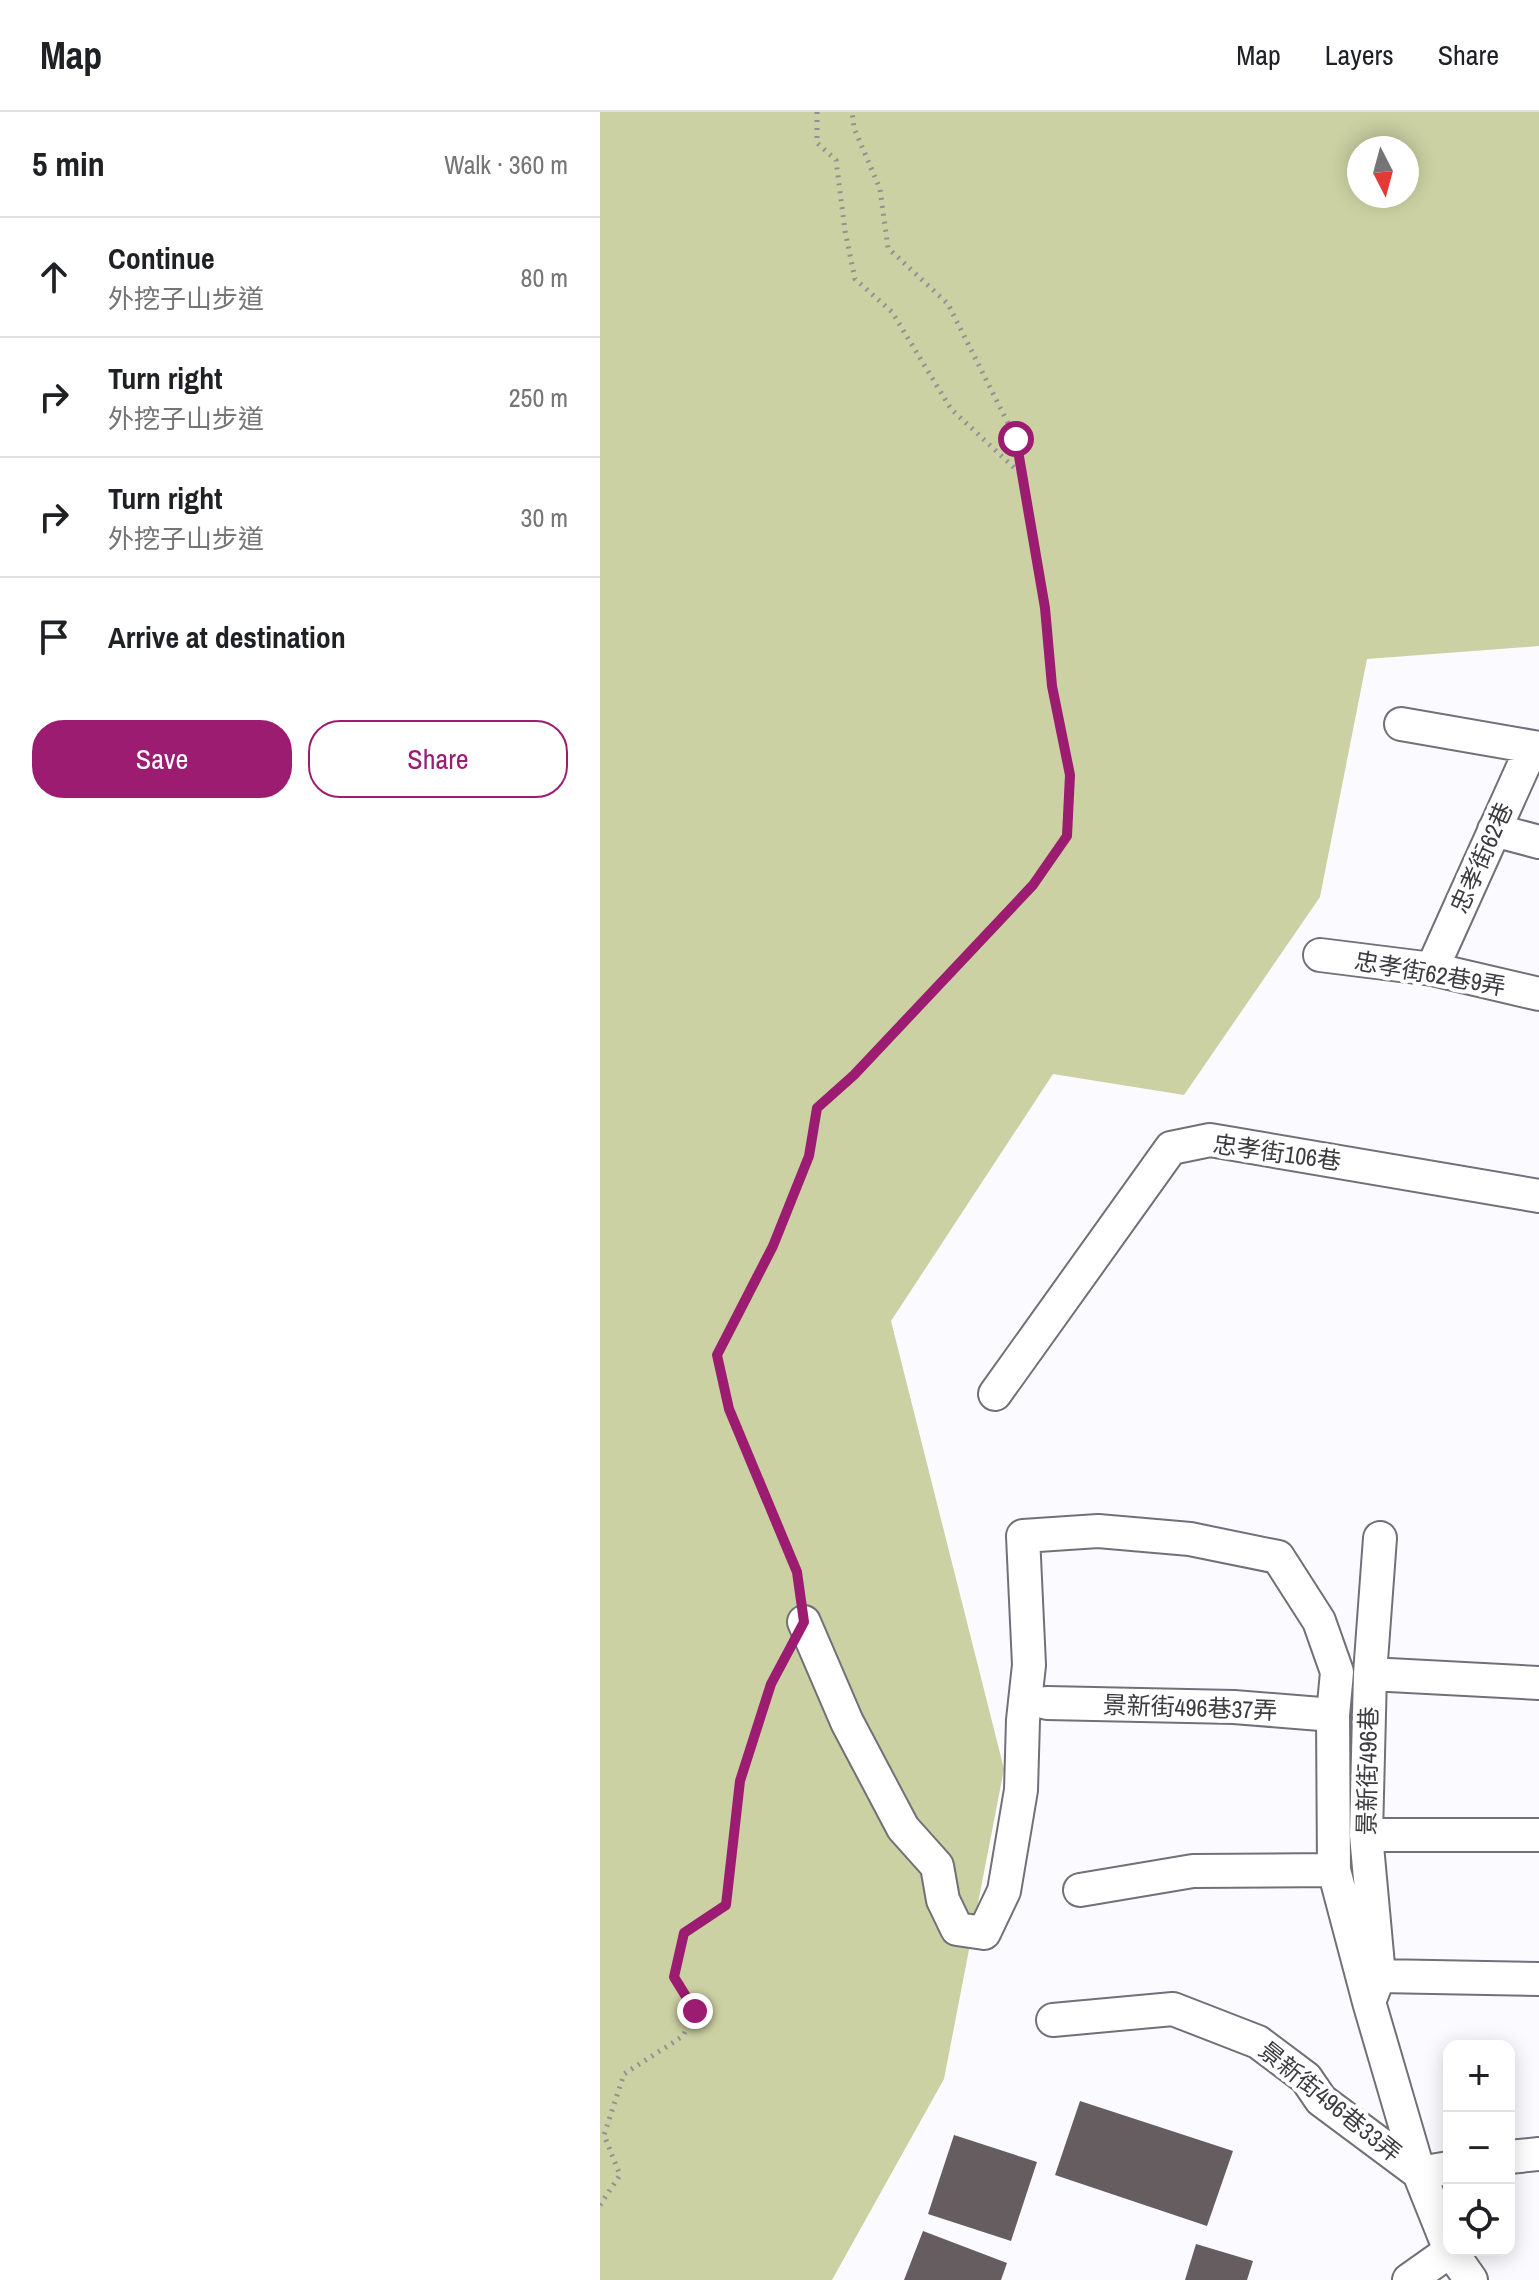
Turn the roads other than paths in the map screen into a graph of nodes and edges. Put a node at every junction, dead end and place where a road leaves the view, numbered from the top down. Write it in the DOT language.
graph roads {
  1 [pos="1401,724"];
  2 [pos="1535,747"];
  3 [pos="1494,830"];
  4 [pos="1539,842"];
  5 [pos="1320,955"];
  6 [pos="1432,969"];
  7 [pos="1539,994"];
  8 [pos="1539,1196"];
  9 [pos="995,1394"];
  10 [pos="1380,1538"];
  11 [pos="804,1622"];
  12 [pos="1370,1674"];
  13 [pos="1539,1683"];
  14 [pos="1047,1703"];
  15 [pos="1333,1715"];
  16 [pos="1366,1835"];
  17 [pos="1539,1835"];
  18 [pos="1334,1870"];
  19 [pos="1080,1890"];
  20 [pos="1539,1979"];
  21 [pos="1374,1989"];
  22 [pos="1053,2020"];
  23 [pos="1539,2154"];
  24 [pos="1515,2156"];
  25 [pos="1434,2170"];
  26 [pos="1443,2215"];
  27 [pos="1443,2255"];
  28 [pos="1454,2256"];
  29 [pos="1409,2280"];
  30 [pos="1471,2280"];
  1 -- 2 [label="street, 忠孝街62巷"];
  2 -- 3 [label="street, 忠孝街62巷"];
  3 -- 4 [label="street"];
  3 -- 6 [label="street, 忠孝街62巷"];
  5 -- 6 [label="street, 忠孝街62巷9弄"];
  6 -- 7 [label="street, 忠孝街62巷9弄"];
  8 -- 9 [label="street, 忠孝街106巷"];
  10 -- 12 [label="street, 景新街496巷"];
  11 -- 15 [label="street, 景新街496巷"];
  12 -- 13 [label="street"];
  12 -- 16 [label="street, 景新街496巷"];
  14 -- 15 [label="street, 景新街496巷37弄"];
  15 -- 18 [label="street, 景新街496巷"];
  16 -- 17 [label="street"];
  16 -- 21 [label="street, 景新街496巷"];
  18 -- 19 [label="street"];
  18 -- 21 [label="street, 景新街496巷"];
  20 -- 21 [label="street"];
  21 -- 25 [label="street, 景新街496巷"];
  22 -- 25 [label="street, 景新街496巷33弄"];
  23 -- 24 [label="street"];
  25 -- 26 [label="street, 景新街496巷"];
  27 -- 29 [label="street"];
  28 -- 30 [label="street, 景新街496巷"];
}
